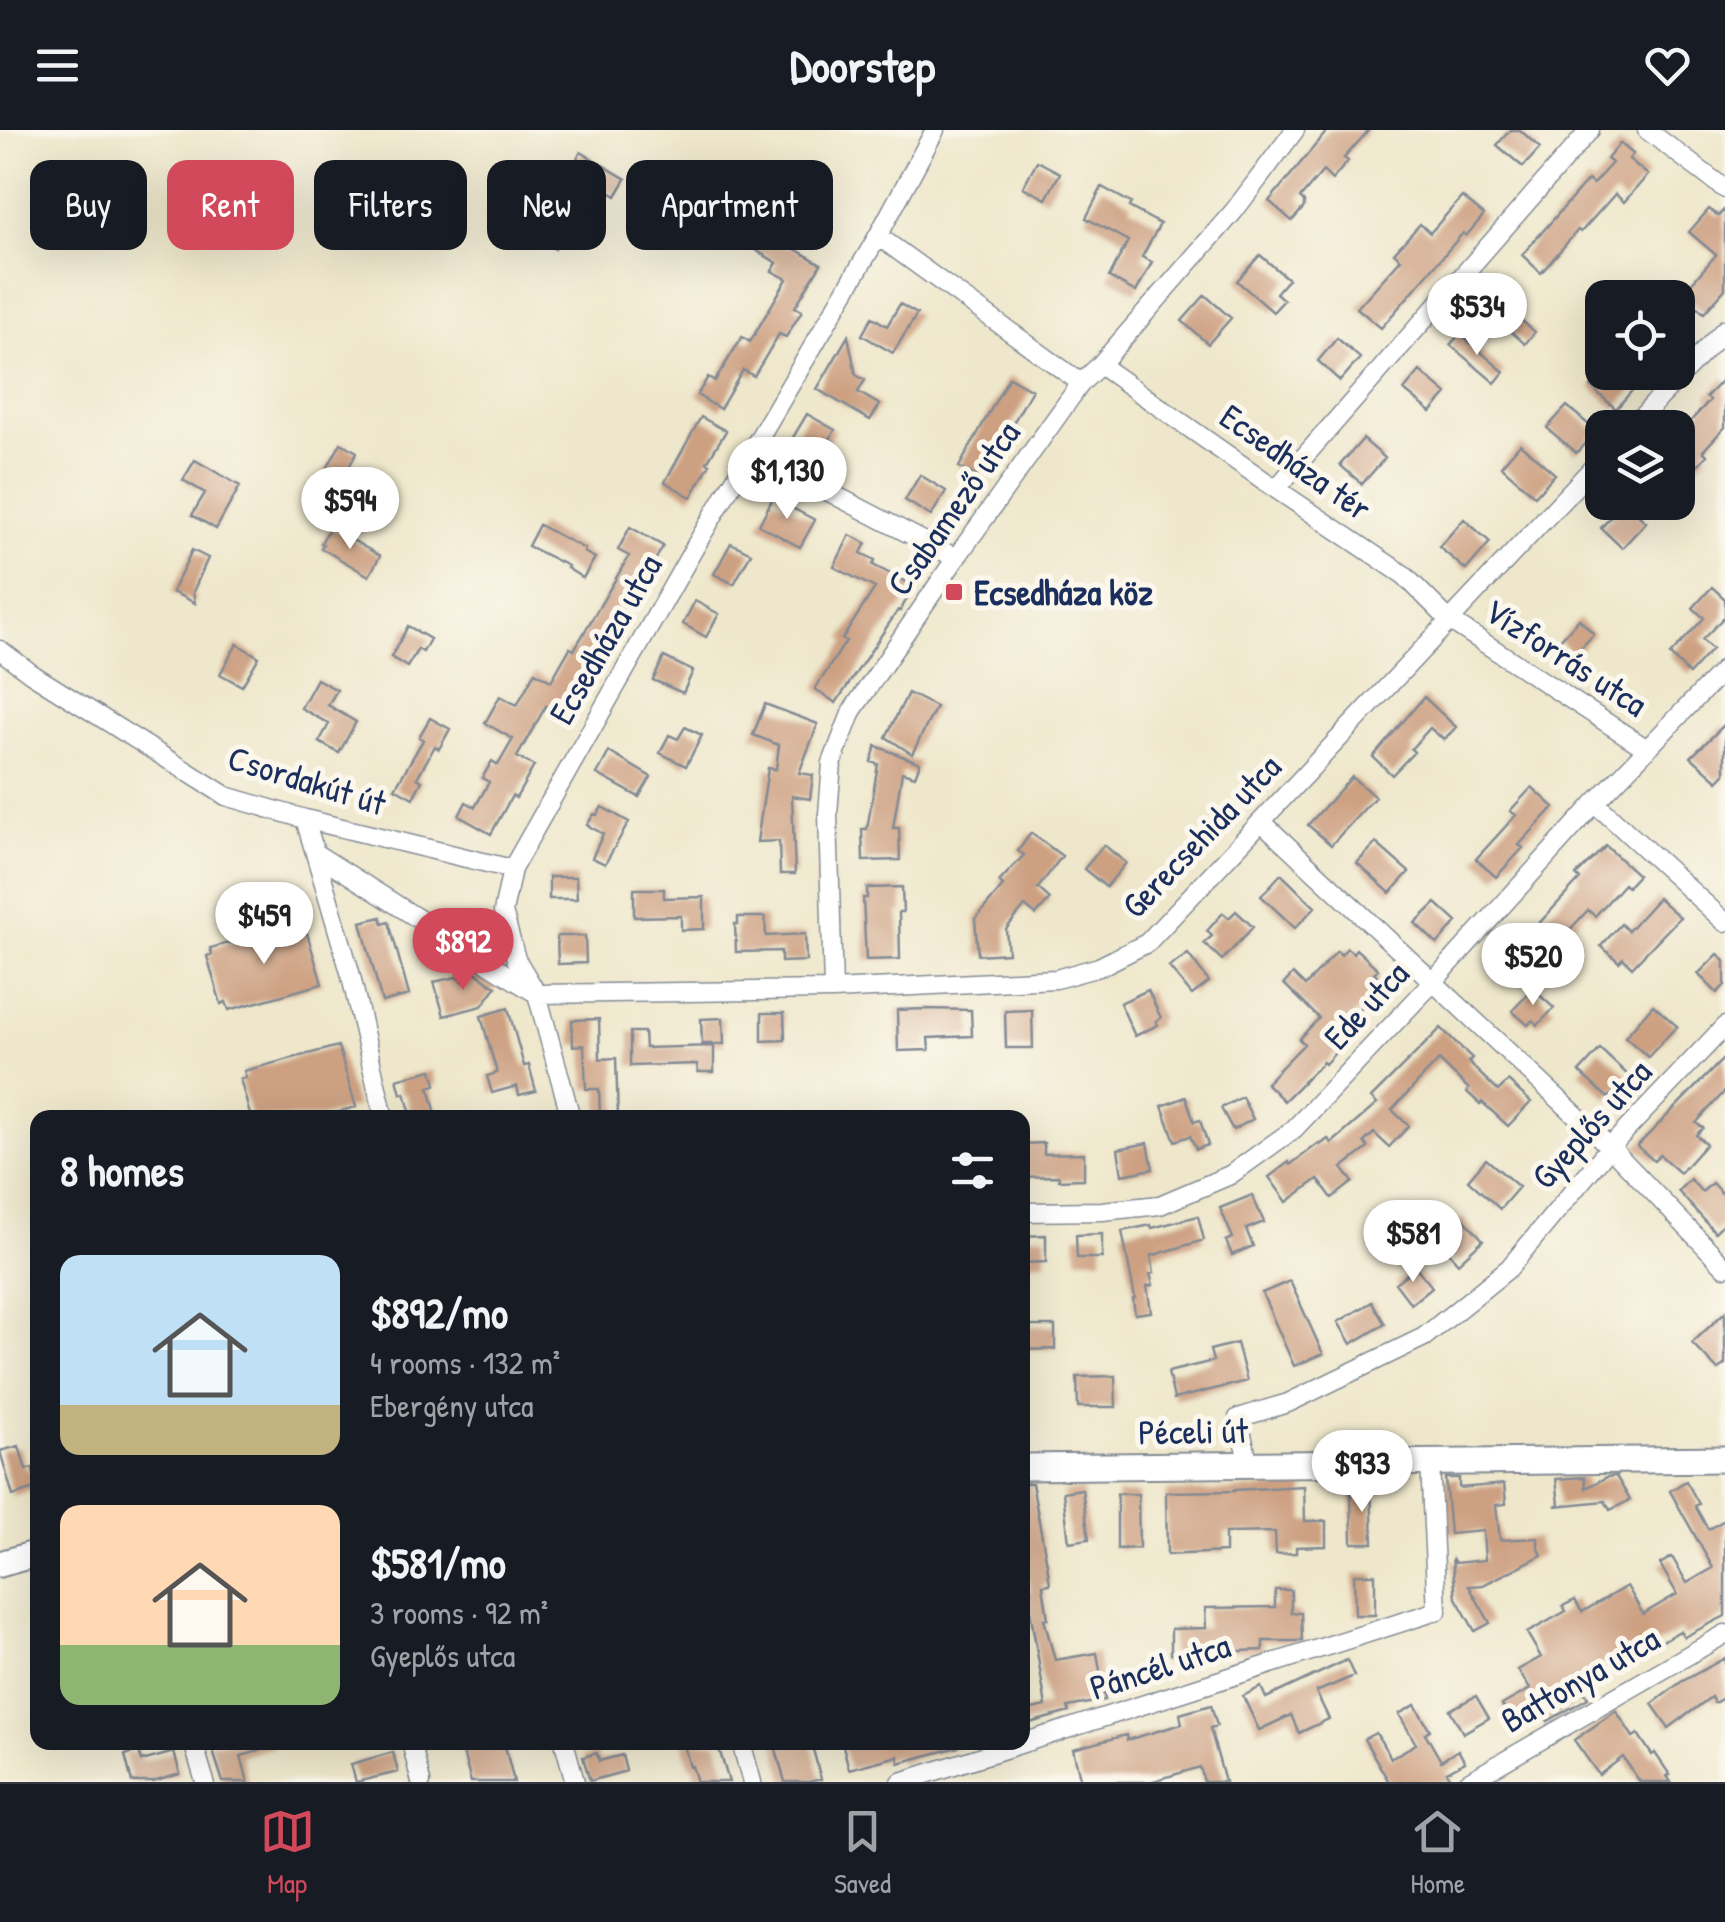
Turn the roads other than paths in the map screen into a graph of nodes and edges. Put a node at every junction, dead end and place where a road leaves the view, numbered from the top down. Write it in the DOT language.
graph roads {
  1 [pos="936,130"];
  2 [pos="1294,130"];
  3 [pos="1590,130"];
  4 [pos="1647,130"];
  5 [pos="1725,188"];
  6 [pos="878,236"];
  7 [pos="1725,329"];
  8 [pos="1100,364"];
  9 [pos="1081,383"];
  10 [pos="1649,410"];
  11 [pos="752,452"];
  12 [pos="1585,476"];
  13 [pos="1276,489"];
  14 [pos="956,558"];
  15 [pos="1449,620"];
  16 [pos="0,650"];
  17 [pos="1725,668"];
  18 [pos="1647,749"];
  19 [pos="1595,804"];
  20 [pos="304,819"];
  21 [pos="1262,822"];
  22 [pos="315,853"];
  23 [pos="512,870"];
  24 [pos="1725,922"];
  25 [pos="1433,982"];
  26 [pos="833,990"];
  27 [pos="537,994"];
  28 [pos="1725,1026"];
  29 [pos="382,1110"];
  30 [pos="569,1110"];
  31 [pos="1610,1148"];
  32 [pos="1030,1212"];
  33 [pos="1725,1267"];
  34 [pos="1725,1459"];
  35 [pos="1430,1462"];
  36 [pos="1249,1465"];
  37 [pos="1030,1467"];
  38 [pos="30,1555"];
  39 [pos="0,1564"];
  40 [pos="1725,1634"];
  41 [pos="1030,1741"];
  42 [pos="195,1750"];
  43 [pos="413,1750"];
  44 [pos="566,1750"];
  45 [pos="743,1750"];
  46 [pos="1003,1750"];
  47 [pos="205,1782"];
  48 [pos="422,1782"];
  49 [pos="575,1782"];
  50 [pos="752,1782"];
  51 [pos="902,1782"];
  52 [pos="1468,1782"];
  1 -- 6 [label="street, Ecsedháza utca"];
  2 -- 8 [label="street, Csabamező utca"];
  3 -- 13 [label="street"];
  4 -- 5 [label="street"];
  6 -- 9 [label="street"];
  6 -- 11 [label="street, Ecsedháza utca"];
  7 -- 10 [label="street"];
  8 -- 9 [label="street, Csabamező utca"];
  8 -- 13 [label="street, Ecsedháza tér"];
  9 -- 14 [label="street, Csabamező utca"];
  11 -- 14 [label="street"];
  11 -- 23 [label="street, Ecsedháza utca"];
  12 -- 15 [label="street, Gerecsehida utca"];
  13 -- 15 [label="street, Ecsedháza tér"];
  14 -- 26 [label="street, Csabamező utca"];
  15 -- 18 [label="street, Vízforrás utca"];
  15 -- 21 [label="street, Gerecsehida utca"];
  16 -- 20 [label="street, Csordakút út"];
  17 -- 18 [label="street, Ede utca"];
  18 -- 19 [label="street, Ede utca"];
  19 -- 24 [label="street"];
  19 -- 25 [label="street, Ede utca"];
  20 -- 22 [label="street"];
  20 -- 23 [label="street, Csordakút út"];
  21 -- 25 [label="street"];
  21 -- 26 [label="street, Gerecsehida utca"];
  22 -- 27 [label="street"];
  22 -- 29 [label="street"];
  23 -- 27 [label="street"];
  25 -- 31 [label="street"];
  25 -- 32 [label="street, Ede utca"];
  26 -- 27 [label="street, Gerecsehida utca"];
  27 -- 30 [label="street"];
  28 -- 31 [label="street, Gyeplős utca"];
  31 -- 33 [label="street"];
  31 -- 36 [label="street, Gyeplős utca"];
  34 -- 35 [label="main road, Péceli út"];
  35 -- 36 [label="main road, Péceli út"];
  35 -- 41 [label="street, Páncél utca"];
  36 -- 37 [label="main road, Péceli út"];
  38 -- 39 [label="main road"];
  40 -- 52 [label="street, Battonya utca"];
  42 -- 47 [label="street"];
  43 -- 48 [label="street"];
  44 -- 49 [label="street"];
  45 -- 50 [label="street"];
  46 -- 51 [label="street, Páncél utca"];
}
